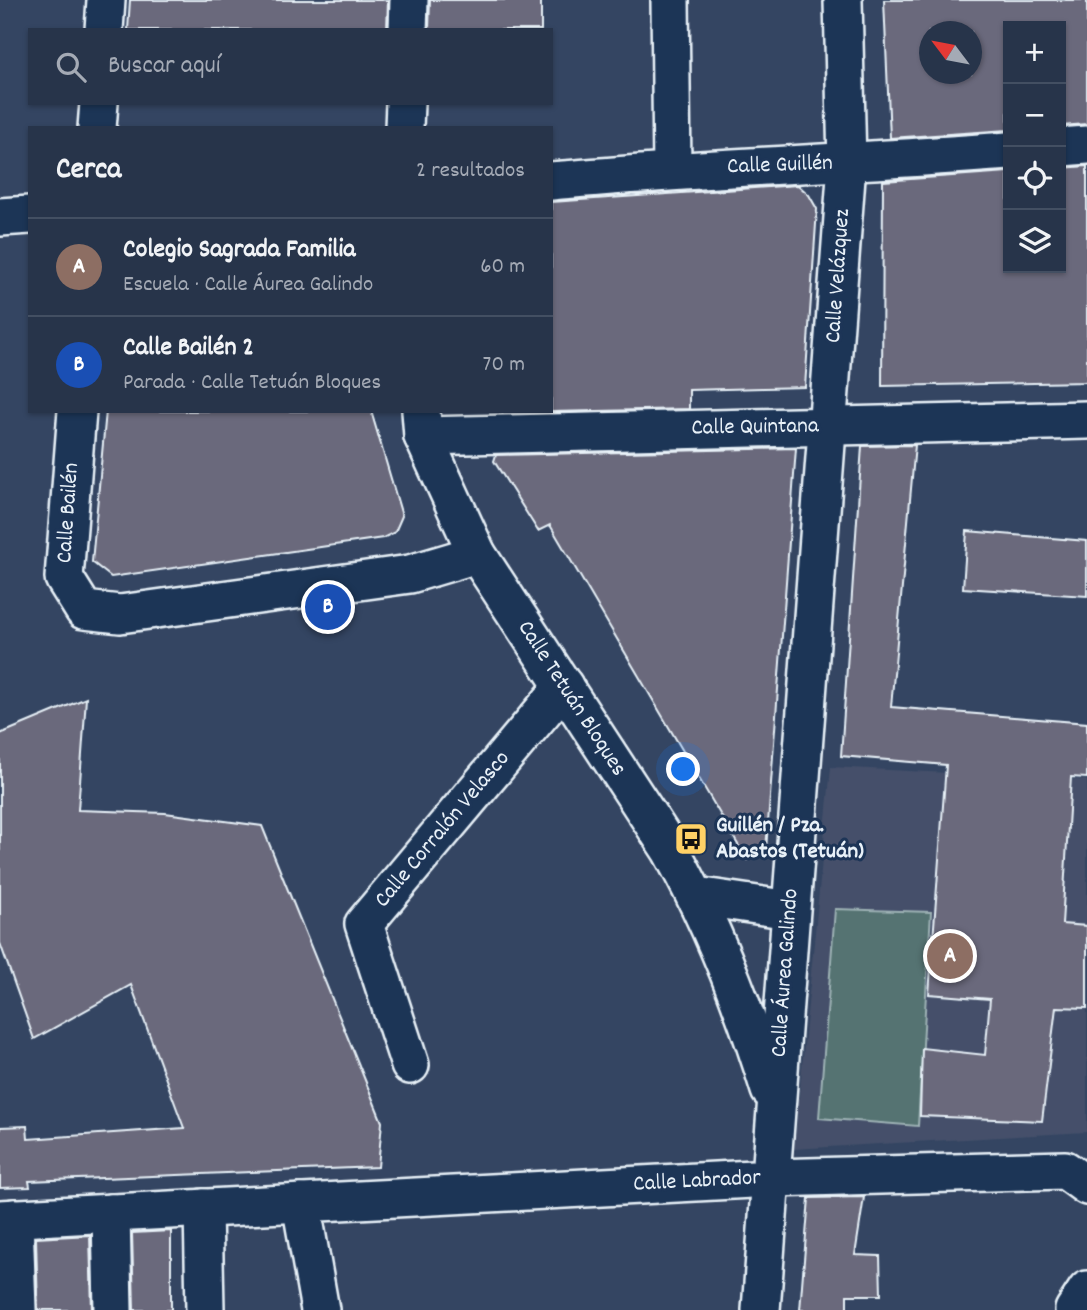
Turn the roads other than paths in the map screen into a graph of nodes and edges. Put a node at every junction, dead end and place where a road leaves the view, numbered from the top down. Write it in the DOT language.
graph roads {
  1 [pos="106,0"];
  2 [pos="409,0"];
  3 [pos="670,0"];
  4 [pos="843,0"];
  5 [pos="104,28"];
  6 [pos="408,28"];
  7 [pos="99,105"];
  8 [pos="405,105"];
  9 [pos="97,126"];
  10 [pos="404,126"];
  11 [pos="1087,145"];
  12 [pos="1066,147"];
  13 [pos="1003,151"];
  14 [pos="847,163"];
  15 [pos="672,170"];
  16 [pos="553,181"];
  17 [pos="28,215"];
  18 [pos="0,217"];
  19 [pos="77,413"];
  20 [pos="1087,420"];
  21 [pos="422,424"];
  22 [pos="828,426"];
  23 [pos="477,554"];
  24 [pos="564,686"];
  25 [pos="696,896"];
  26 [pos="790,910"];
  27 [pos="410,1065"];
  28 [pos="777,1113"];
  29 [pos="772,1178"];
  30 [pos="1087,1186"];
  31 [pos="301,1203"];
  32 [pos="203,1208"];
  33 [pos="111,1213"];
  34 [pos="7,1218"];
  35 [pos="1087,1290"];
  36 [pos="18,1310"];
  37 [pos="113,1310"];
  38 [pos="205,1310"];
  39 [pos="320,1310"];
  40 [pos="761,1310"];
  41 [pos="1074,1310"];
  1 -- 5 [label="street"];
  2 -- 6 [label="street"];
  3 -- 15 [label="street"];
  4 -- 14 [label="street, Calle Velázquez"];
  7 -- 9 [label="street"];
  8 -- 10 [label="street"];
  11 -- 12 [label="street"];
  13 -- 14 [label="street, Calle Guillén"];
  14 -- 15 [label="street, Calle Guillén"];
  14 -- 22 [label="street, Calle Velázquez"];
  15 -- 16 [label="street, Calle Guillén"];
  17 -- 18 [label="street"];
  19 -- 23 [label="street, Calle Bailén"];
  20 -- 22 [label="street, Calle Quintana"];
  21 -- 22 [label="street, Calle Quintana"];
  21 -- 23 [label="street, Calle Tetuán Bloques"];
  22 -- 26 [label="street, Calle Áurea Galindo"];
  23 -- 24 [label="street, Calle Tetuán Bloques"];
  24 -- 25 [label="street, Calle Tetuán Bloques"];
  24 -- 27 [label="street, Calle Corralón Velasco"];
  25 -- 26 [label="street"];
  25 -- 28 [label="street, Calle Tetuán Bloques"];
  26 -- 28 [label="street, Calle Áurea Galindo"];
  28 -- 29 [label="street, Calle Áurea Galindo"];
  29 -- 30 [label="street, Calle Labrador"];
  29 -- 31 [label="street, Calle Labrador"];
  29 -- 40 [label="street, Calle Áurea Galindo"];
  31 -- 32 [label="street, Calle Labrador"];
  31 -- 39 [label="street"];
  32 -- 33 [label="street, Calle Labrador"];
  32 -- 38 [label="street"];
  33 -- 34 [label="street, Calle Labrador"];
  33 -- 37 [label="street"];
  34 -- 36 [label="street, Calle Labrador"];
  35 -- 41 [label="street"];
}
